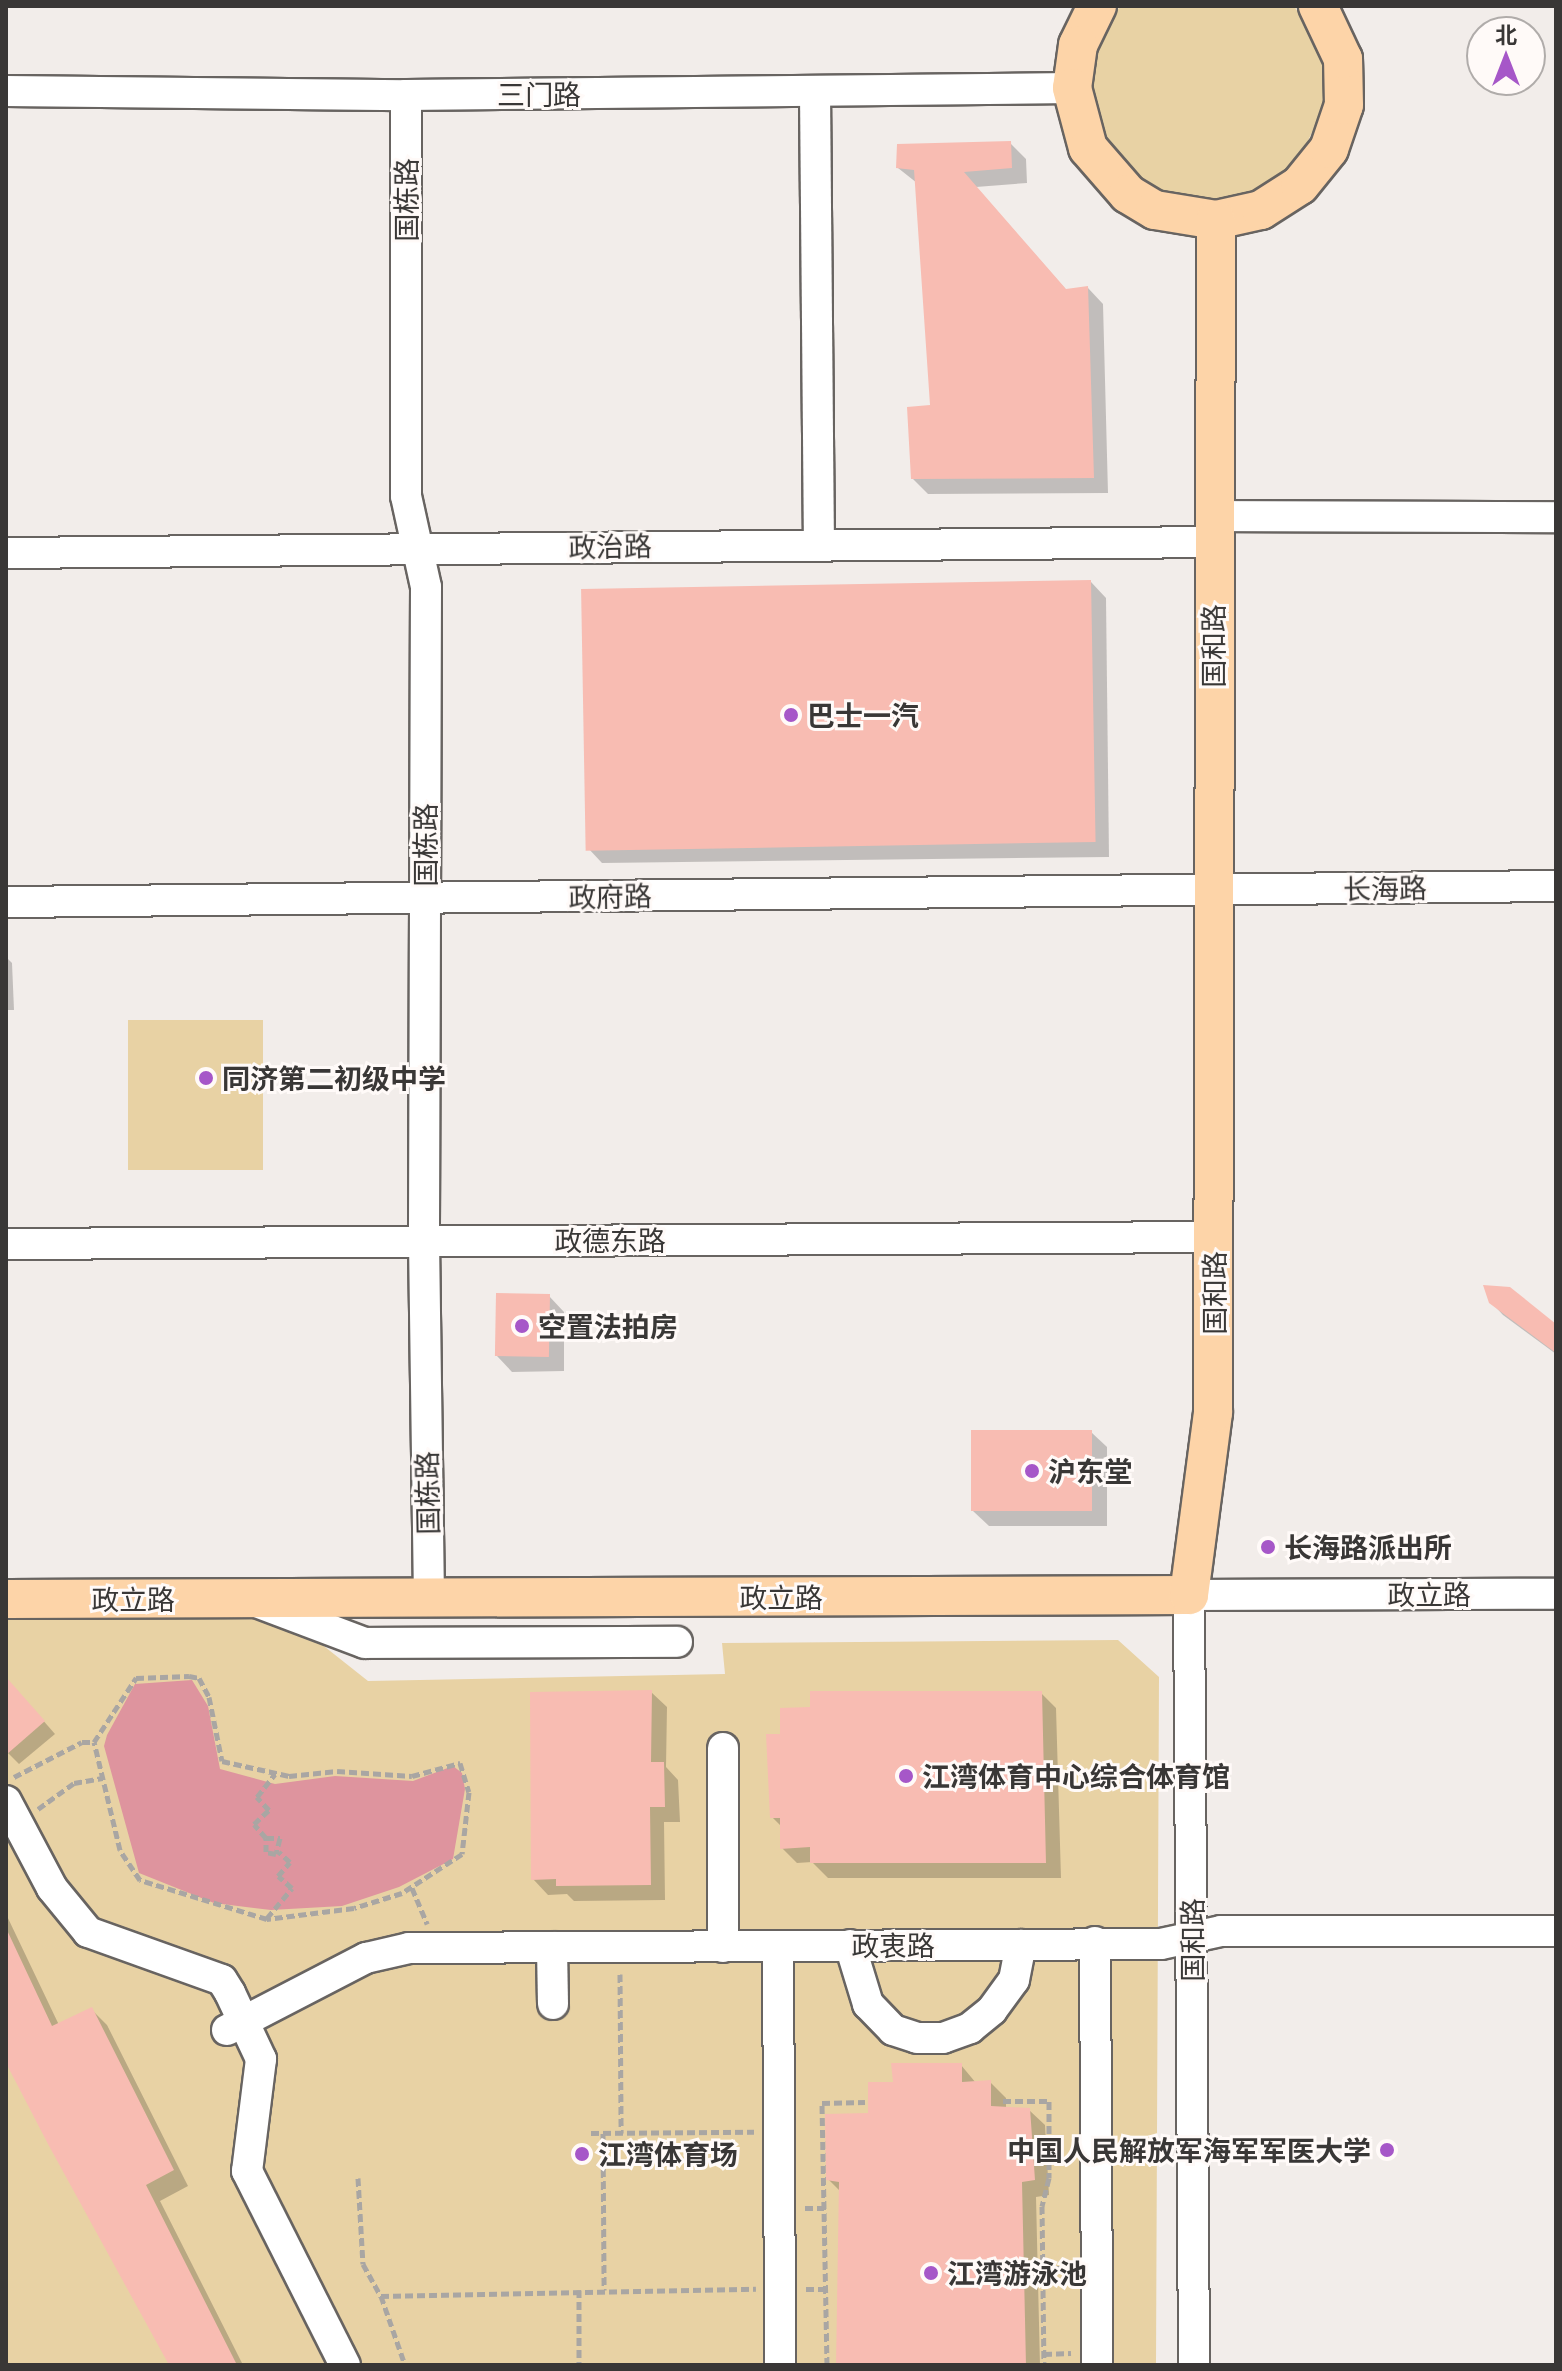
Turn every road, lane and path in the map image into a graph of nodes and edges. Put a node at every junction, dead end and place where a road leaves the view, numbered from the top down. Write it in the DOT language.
graph roads {
  1 [pos="1097,6"];
  2 [pos="1318,6"];
  3 [pos="1072,88"];
  4 [pos="6,91"];
  5 [pos="815,92"];
  6 [pos="406,95"];
  7 [pos="1216,220"];
  8 [pos="1556,517"];
  9 [pos="1214,529"];
  10 [pos="819,542"];
  11 [pos="415,549"];
  12 [pos="6,553"];
  13 [pos="1556,886"];
  14 [pos="1214,890"];
  15 [pos="425,900"];
  16 [pos="6,902"];
  17 [pos="1215,1237"];
  18 [pos="424,1241"];
  19 [pos="6,1244"];
  20 [pos="1556,1594"];
  21 [pos="1189,1595"];
  22 [pos="234,1598"];
  23 [pos="429,1598"];
  24 [pos="510,1598"];
  25 [pos="678,1598"];
  26 [pos="6,1599"];
  27 [pos="512,1650"];
  28 [pos="94,1742"];
  29 [pos="723,1748"];
  30 [pos="274,1777"];
  31 [pos="103,1778"];
  32 [pos="6,1781"];
  33 [pos="12,1812"];
  34 [pos="266,1838"];
  35 [pos="279,1852"];
  36 [pos="267,1919"];
  37 [pos="1556,1931"];
  38 [pos="1192,1937"];
  39 [pos="1095,1942"];
  40 [pos="850,1945"];
  41 [pos="1021,1945"];
  42 [pos="778,1946"];
  43 [pos="552,1947"];
  44 [pos="622,1947"];
  45 [pos="723,1947"];
  46 [pos="553,2004"];
  47 [pos="236,2026"];
  48 [pos="1003,2101"];
  49 [pos="865,2102"];
  50 [pos="779,2132"];
  51 [pos="591,2133"];
  52 [pos="603,2133"];
  53 [pos="621,2133"];
  54 [pos="358,2178"];
  55 [pos="779,2289"];
  56 [pos="825,2289"];
  57 [pos="579,2290"];
  58 [pos="604,2290"];
  59 [pos="381,2296"];
  60 [pos="345,2365"];
  61 [pos="405,2365"];
  62 [pos="579,2365"];
  63 [pos="780,2365"];
  64 [pos="827,2365"];
  65 [pos="1044,2365"];
  66 [pos="1097,2365"];
  67 [pos="1194,2365"];
  1 -- 3 [label="main road"];
  2 -- 7 [label="main road"];
  3 -- 5 [label="street, 三门路"];
  3 -- 7 [label="main road"];
  4 -- 6 [label="street, 三门路"];
  5 -- 6 [label="street, 三门路"];
  5 -- 10 [label="street"];
  6 -- 11 [label="street, 国栋路"];
  7 -- 9 [label="main road, 国和路"];
  8 -- 9 [label="street, 政治路"];
  9 -- 10 [label="street, 政治路"];
  9 -- 14 [label="main road, 国和路"];
  10 -- 11 [label="street, 政治路"];
  11 -- 12 [label="street, 政治路"];
  11 -- 15 [label="street, 国栋路"];
  13 -- 14 [label="street, 长海路"];
  14 -- 15 [label="street, 政府路"];
  14 -- 17 [label="main road, 国和路"];
  15 -- 16 [label="street, 政府路"];
  15 -- 18 [label="street, 国栋路"];
  17 -- 18 [label="street, 政德东路"];
  17 -- 21 [label="main road, 国和路"];
  18 -- 19 [label="street, 政德东路"];
  18 -- 23 [label="street, 国栋路"];
  20 -- 21 [label="street, 政立路"];
  21 -- 25 [label="main road, 政立路"];
  21 -- 38 [label="street, 国和路"];
  22 -- 23 [label="main road, 政立路"];
  22 -- 26 [label="main road, 政立路"];
  22 -- 27 [label="street"];
  23 -- 24 [label="main road, 政立路"];
  24 -- 25 [label="main road, 政立路"];
  24 -- 27 [label="street"];
  25 -- 27 [label="street"];
  28 -- 30 [label="path"];
  28 -- 31 [label="path"];
  28 -- 32 [label="path"];
  29 -- 45 [label="street"];
  30 -- 34 [label="path"];
  30 -- 36 [label="path"];
  31 -- 33 [label="path"];
  31 -- 36 [label="path"];
  33 -- 47 [label="street"];
  34 -- 35 [label="path"];
  34 -- 35 [label="path"];
  35 -- 36 [label="path"];
  37 -- 38 [label="street, 政衷路"];
  38 -- 39 [label="street, 政衷路"];
  38 -- 67 [label="street, 国和路"];
  39 -- 41 [label="street, 政衷路"];
  39 -- 66 [label="street"];
  40 -- 41 [label="street, 政衷路"];
  40 -- 41 [label="street"];
  40 -- 42 [label="street, 政衷路"];
  42 -- 45 [label="street, 政衷路"];
  42 -- 50 [label="street"];
  43 -- 44 [label="street, 政衷路"];
  43 -- 46 [label="street"];
  43 -- 47 [label="street, 政衷路"];
  44 -- 45 [label="street, 政衷路"];
  44 -- 53 [label="path"];
  47 -- 60 [label="street"];
  48 -- 65 [label="path"];
  49 -- 56 [label="path"];
  50 -- 53 [label="path"];
  50 -- 55 [label="street"];
  51 -- 52 [label="path"];
  52 -- 53 [label="path"];
  52 -- 58 [label="path"];
  54 -- 59 [label="path"];
  55 -- 56 [label="path"];
  55 -- 58 [label="path"];
  55 -- 63 [label="street"];
  56 -- 64 [label="path"];
  57 -- 58 [label="path"];
  57 -- 59 [label="path"];
  57 -- 62 [label="path"];
  59 -- 61 [label="path"];
}
